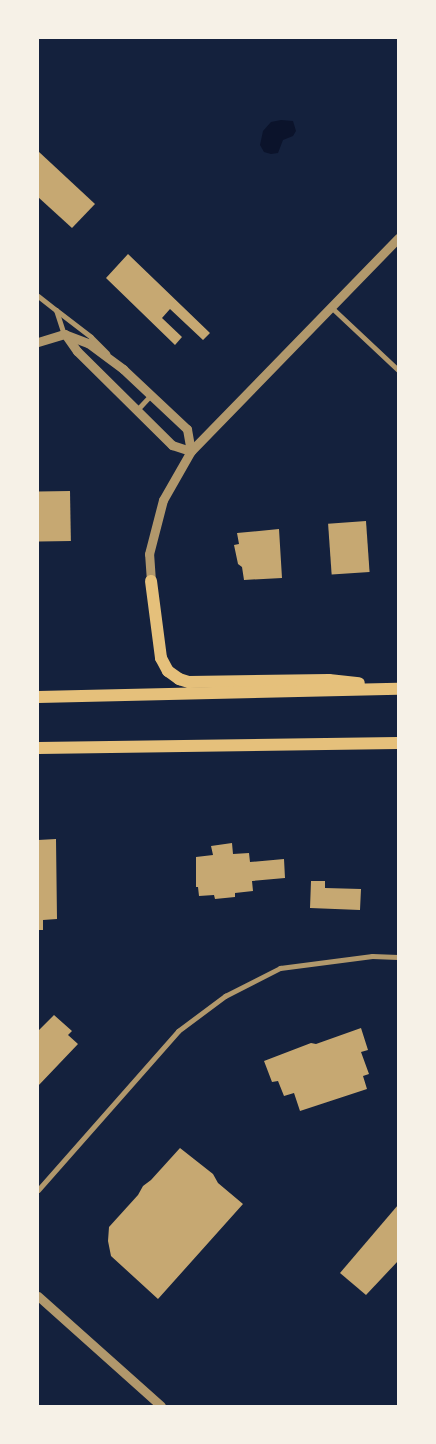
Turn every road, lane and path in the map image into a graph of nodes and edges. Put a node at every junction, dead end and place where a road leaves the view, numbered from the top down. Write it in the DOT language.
graph roads {
  1 [pos="398,238"];
  2 [pos="38,296"];
  3 [pos="332,308"];
  4 [pos="56,310"];
  5 [pos="64,334"];
  6 [pos="38,342"];
  7 [pos="124,369"];
  8 [pos="398,370"];
  9 [pos="151,394"];
  10 [pos="136,411"];
  11 [pos="191,451"];
  12 [pos="151,581"];
  13 [pos="398,688"];
  14 [pos="38,697"];
  15 [pos="398,743"];
  16 [pos="38,748"];
  17 [pos="398,957"];
  18 [pos="38,1190"];
  19 [pos="38,1296"];
  20 [pos="161,1406"];
  1 -- 3 [label="street"];
  2 -- 4 [label="street"];
  3 -- 8 [label="street"];
  3 -- 11 [label="street"];
  4 -- 5 [label="street"];
  4 -- 7 [label="street"];
  5 -- 6 [label="street"];
  5 -- 7 [label="street"];
  5 -- 10 [label="street"];
  7 -- 9 [label="street"];
  9 -- 10 [label="street"];
  9 -- 11 [label="street"];
  10 -- 11 [label="street"];
  11 -- 12 [label="street"];
  12 -- 13 [label="main road"];
  13 -- 14 [label="main road"];
  15 -- 16 [label="main road"];
  17 -- 18 [label="street"];
  19 -- 20 [label="street"];
}
